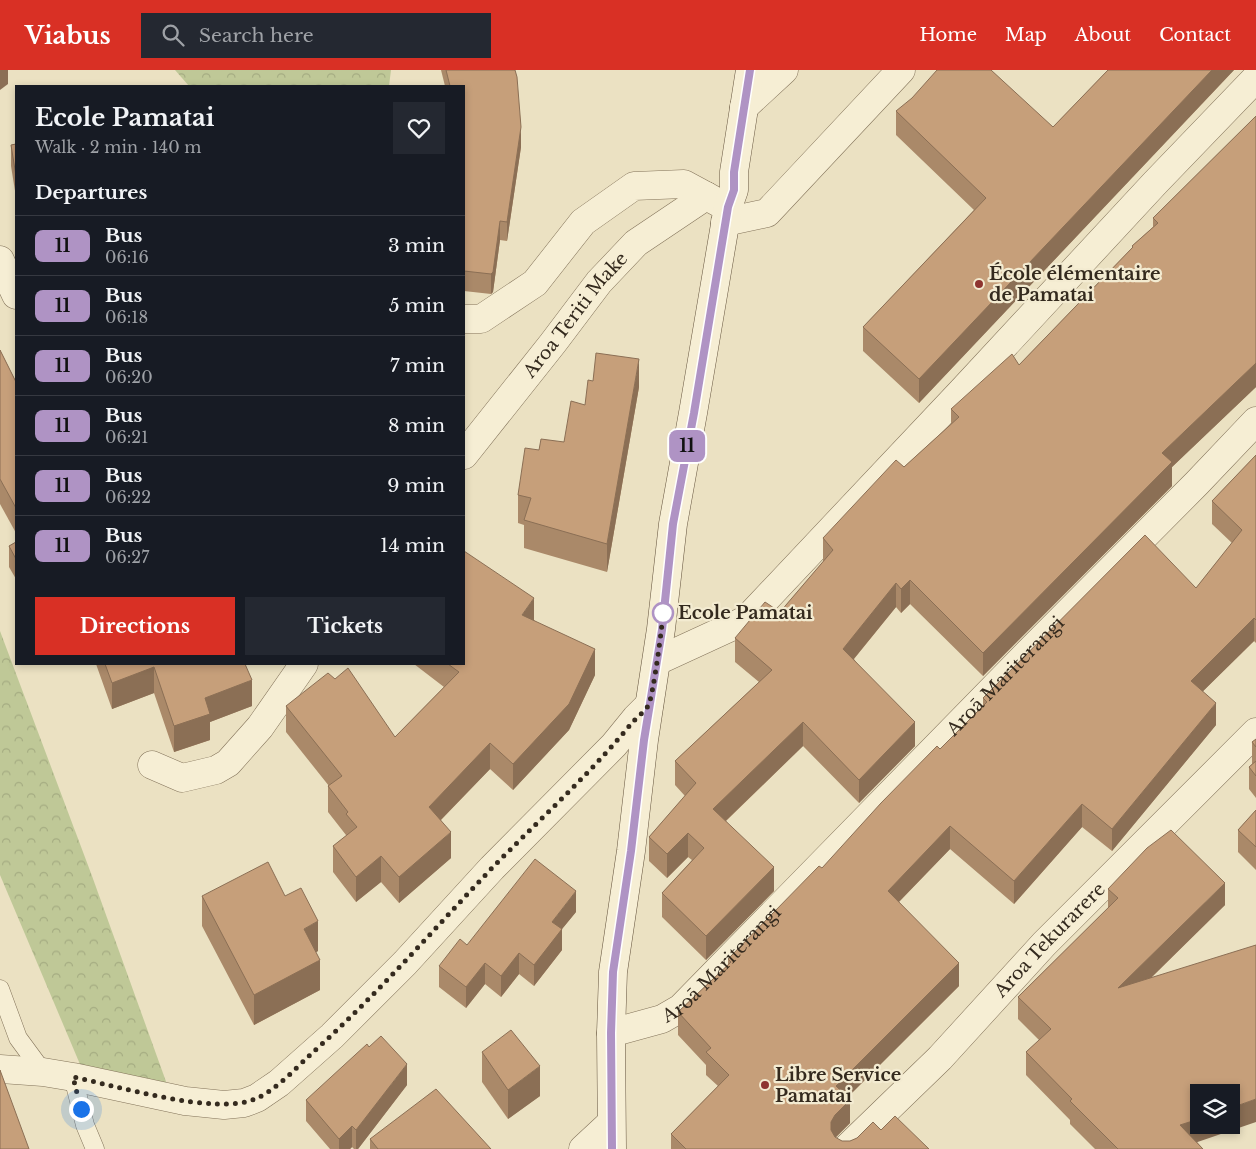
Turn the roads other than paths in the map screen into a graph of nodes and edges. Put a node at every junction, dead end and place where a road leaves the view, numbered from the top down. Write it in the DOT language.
graph roads {
  1 [pos="750,70"];
  2 [pos="784,70"];
  3 [pos="901,70"];
  4 [pos="1256,78"];
  5 [pos="744,107"];
  6 [pos="720,209"];
  7 [pos="0,260"];
  8 [pos="15,293"];
  9 [pos="465,319"];
  10 [pos="1256,421"];
  11 [pos="465,454"];
  12 [pos="657,661"];
  13 [pos="301,666"];
  14 [pos="649,705"];
  15 [pos="1256,732"];
  16 [pos="152,765"];
  17 [pos="0,989"];
  18 [pos="611,1033"];
  19 [pos="0,1069"];
  20 [pos="44,1072"];
  21 [pos="73,1077"];
  22 [pos="612,1136"];
  23 [pos="95,1149"];
  24 [pos="583,1149"];
  25 [pos="846,1149"];
  1 -- 5 [label="street"];
  2 -- 5 [label="street"];
  3 -- 6 [label="street"];
  4 -- 12 [label="street"];
  5 -- 6 [label="street"];
  6 -- 9 [label="street"];
  6 -- 11 [label="street, Aroa Teriti Make"];
  6 -- 12 [label="street"];
  7 -- 8 [label="street"];
  10 -- 18 [label="street, Aroā Mariterangi"];
  12 -- 14 [label="street"];
  13 -- 16 [label="street"];
  14 -- 18 [label="street"];
  14 -- 21 [label="street"];
  15 -- 25 [label="street, Aroa Tekurarere"];
  17 -- 20 [label="lane"];
  18 -- 22 [label="street"];
  19 -- 20 [label="street"];
  20 -- 21 [label="street"];
  21 -- 23 [label="lane"];
  22 -- 24 [label="street"];
}
